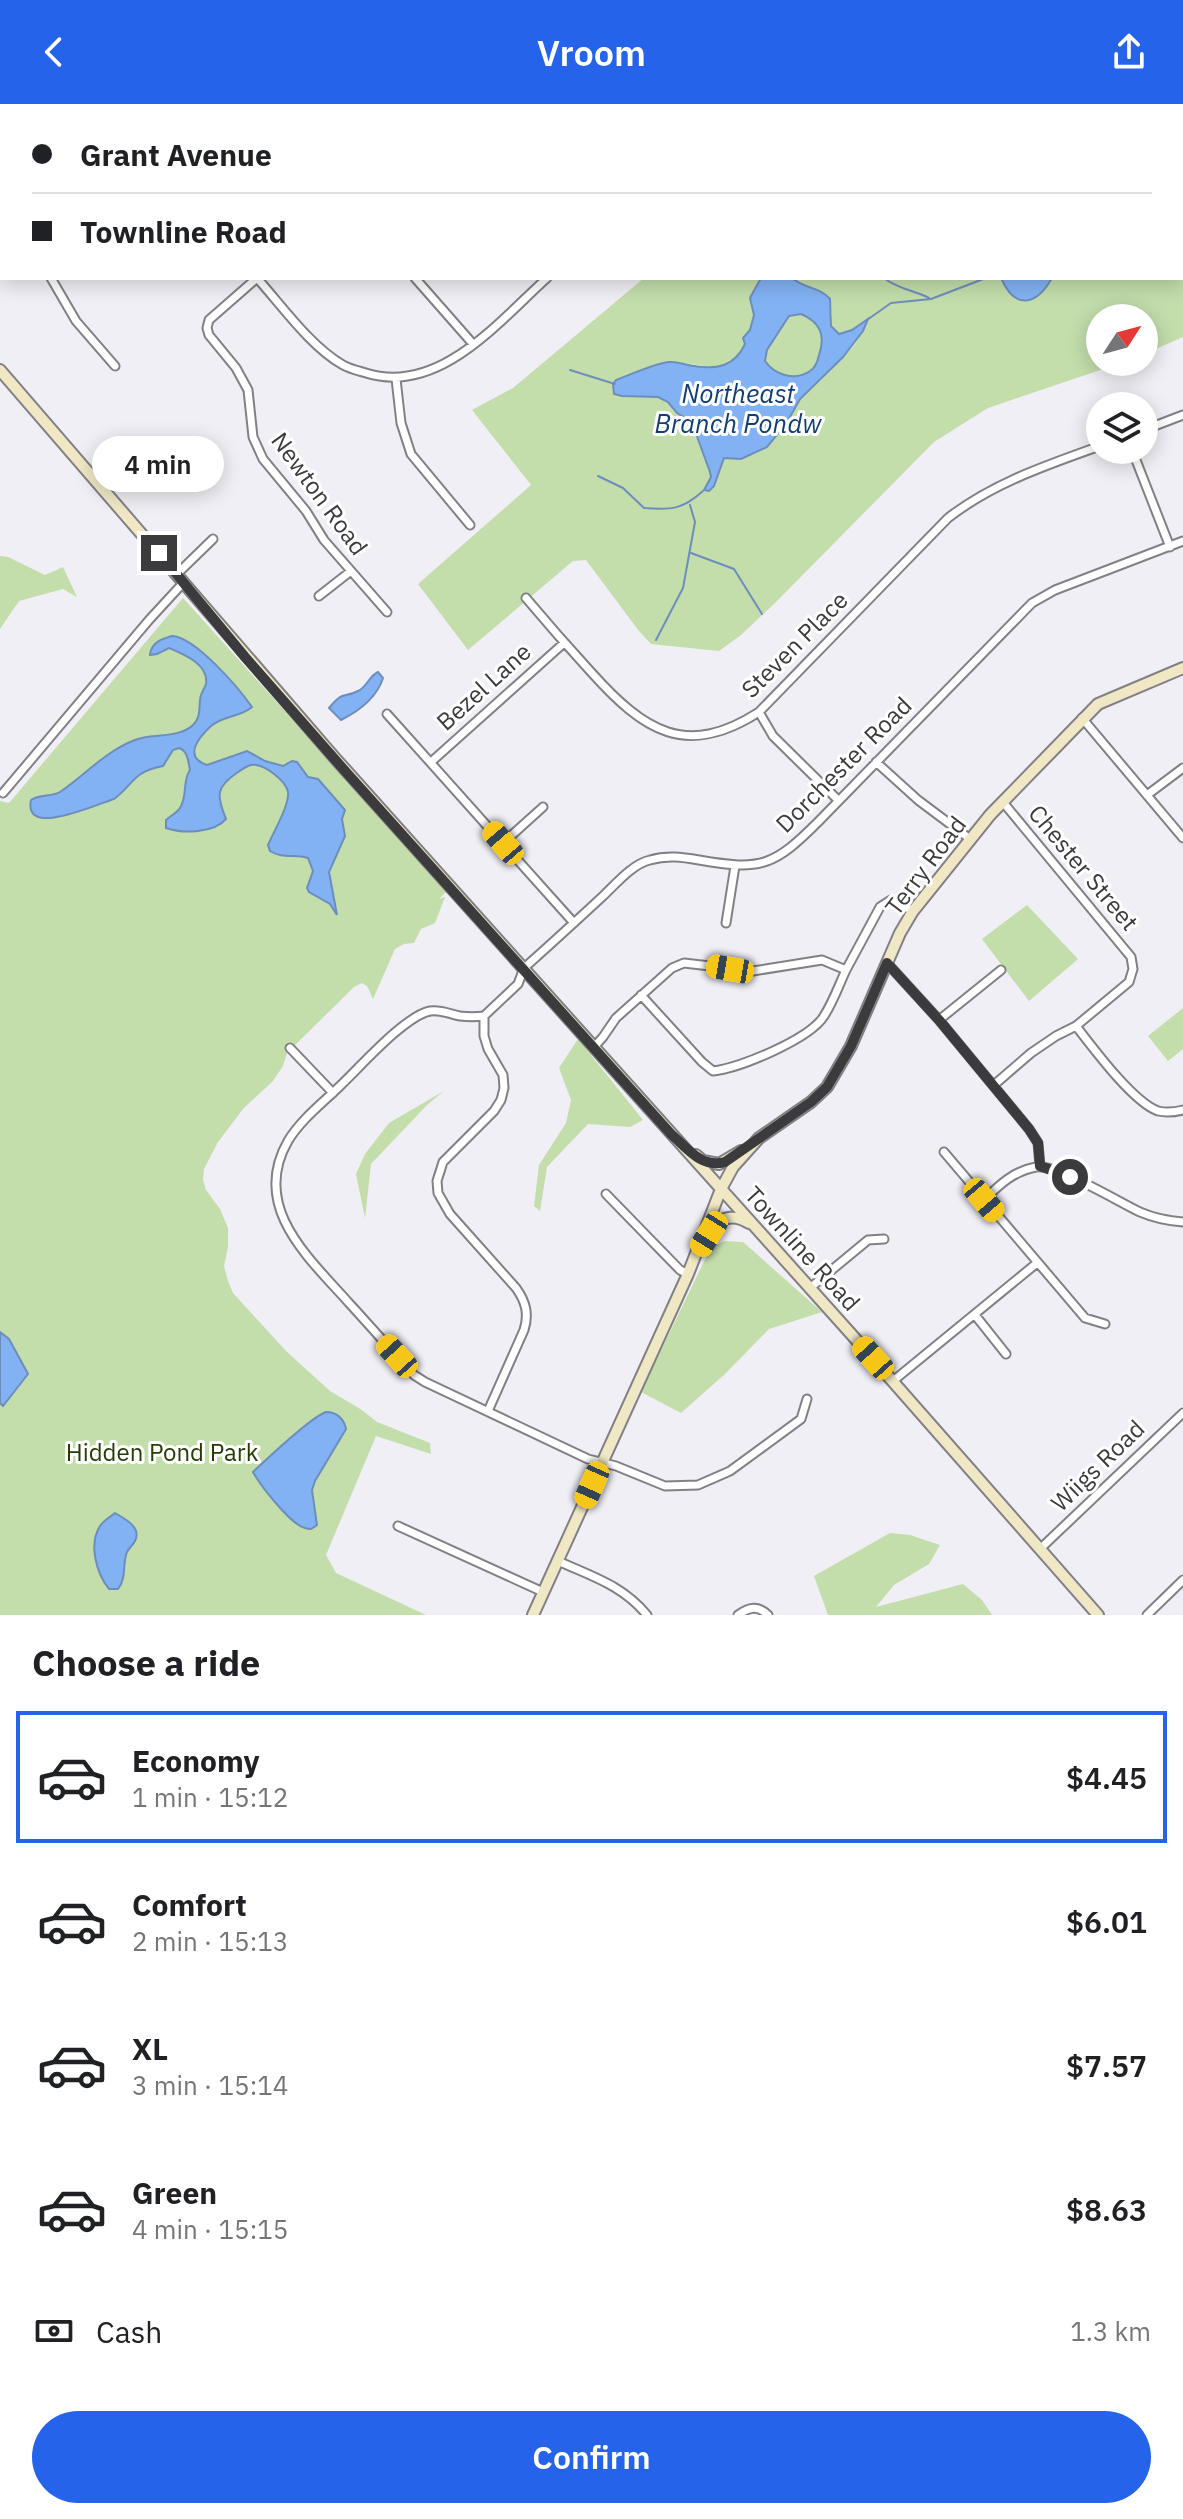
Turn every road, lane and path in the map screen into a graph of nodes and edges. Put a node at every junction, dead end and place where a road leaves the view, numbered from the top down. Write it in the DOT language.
graph roads {
  1 [pos="52,280"];
  2 [pos="255,280"];
  3 [pos="259,280"];
  4 [pos="417,280"];
  5 [pos="545,280"];
  6 [pos="473,344"];
  7 [pos="115,366"];
  8 [pos="0,370"];
  9 [pos="396,379"];
  10 [pos="1183,415"];
  11 [pos="1158,425"];
  12 [pos="1086,451"];
  13 [pos="1137,464"];
  14 [pos="470,525"];
  15 [pos="213,539"];
  16 [pos="1183,541"];
  17 [pos="1170,547"];
  18 [pos="351,571"];
  19 [pos="181,578"];
  20 [pos="319,596"];
  21 [pos="526,598"];
  22 [pos="387,612"];
  23 [pos="564,643"];
  24 [pos="1183,668"];
  25 [pos="759,712"];
  26 [pos="387,714"];
  27 [pos="1082,718"];
  28 [pos="431,762"];
  29 [pos="876,762"];
  30 [pos="1183,768"];
  31 [pos="3,793"];
  32 [pos="1147,795"];
  33 [pos="838,800"];
  34 [pos="1002,801"];
  35 [pos="543,807"];
  36 [pos="1183,838"];
  37 [pos="970,839"];
  38 [pos="503,843"];
  39 [pos="735,866"];
  40 [pos="913,911"];
  41 [pos="574,923"];
  42 [pos="726,923"];
  43 [pos="887,963"];
  44 [pos="524,968"];
  45 [pos="846,970"];
  46 [pos="1001,970"];
  47 [pos="641,995"];
  48 [pos="484,1016"];
  49 [pos="939,1020"];
  50 [pos="1076,1026"];
  51 [pos="594,1047"];
  52 [pos="290,1048"];
  53 [pos="994,1085"];
  54 [pos="333,1093"];
  55 [pos="1183,1110"];
  56 [pos="671,1134"];
  57 [pos="759,1138"];
  58 [pos="944,1152"];
  59 [pos="1040,1166"];
  60 [pos="721,1189"];
  61 [pos="606,1194"];
  62 [pos="984,1200"];
  63 [pos="1183,1222"];
  64 [pos="756,1228"];
  65 [pos="884,1239"];
  66 [pos="697,1252"];
  67 [pos="1037,1263"];
  68 [pos="688,1274"];
  69 [pos="810,1288"];
  70 [pos="975,1315"];
  71 [pos="1105,1324"];
  72 [pos="1006,1354"];
  73 [pos="893,1381"];
  74 [pos="807,1399"];
  75 [pos="488,1411"];
  76 [pos="1183,1413"];
  77 [pos="603,1462"];
  78 [pos="398,1526"];
  79 [pos="1041,1548"];
  80 [pos="558,1561"];
  81 [pos="1183,1580"];
  82 [pos="543,1592"];
  83 [pos="533,1615"];
  84 [pos="647,1615"];
  85 [pos="738,1615"];
  86 [pos="768,1615"];
  87 [pos="1098,1615"];
  88 [pos="1147,1615"];
  1 -- 7 [label="street"];
  2 -- 18 [label="street, Newton Road"];
  3 -- 9 [label="street"];
  4 -- 6 [label="street"];
  5 -- 6 [label="street"];
  6 -- 9 [label="street"];
  8 -- 19 [label="street, Townline Road"];
  9 -- 14 [label="street"];
  10 -- 11 [label="street"];
  12 -- 25 [label="street, Steven Place"];
  13 -- 17 [label="street"];
  15 -- 19 [label="street"];
  16 -- 17 [label="street, Dorchester Road"];
  17 -- 29 [label="street, Dorchester Road"];
  18 -- 20 [label="street"];
  18 -- 22 [label="street, Newton Road"];
  19 -- 31 [label="street"];
  19 -- 44 [label="street, Townline Road"];
  21 -- 23 [label="street, Steven Place"];
  23 -- 25 [label="street, Steven Place"];
  23 -- 28 [label="street, Bezel Lane"];
  24 -- 27 [label="street, Terry Road"];
  25 -- 33 [label="street"];
  26 -- 28 [label="street"];
  27 -- 32 [label="street"];
  27 -- 34 [label="street, Terry Road"];
  28 -- 38 [label="street"];
  29 -- 33 [label="street, Dorchester Road"];
  29 -- 37 [label="street"];
  30 -- 32 [label="street"];
  32 -- 36 [label="street"];
  33 -- 39 [label="street, Dorchester Road"];
  34 -- 37 [label="street, Terry Road"];
  34 -- 50 [label="street, Chester Street"];
  35 -- 38 [label="street"];
  37 -- 40 [label="street, Terry Road"];
  38 -- 41 [label="street"];
  39 -- 41 [label="street, Dorchester Road"];
  39 -- 42 [label="street"];
  40 -- 43 [label="street, Terry Road"];
  40 -- 45 [label="street"];
  41 -- 44 [label="street, Dorchester Road"];
  43 -- 49 [label="street"];
  43 -- 57 [label="street, Terry Road"];
  44 -- 48 [label="street, Dorchester Road"];
  44 -- 51 [label="street, Townline Road"];
  45 -- 47 [label="street"];
  45 -- 47 [label="street"];
  46 -- 49 [label="street"];
  47 -- 51 [label="street"];
  48 -- 54 [label="street"];
  48 -- 75 [label="street"];
  49 -- 53 [label="street"];
  50 -- 53 [label="street, Chester Street"];
  50 -- 55 [label="street"];
  51 -- 56 [label="street, Townline Road"];
  52 -- 54 [label="street"];
  53 -- 59 [label="street"];
  54 -- 75 [label="street"];
  56 -- 57 [label="street"];
  56 -- 60 [label="street, Townline Road"];
  57 -- 60 [label="street, Terry Road"];
  58 -- 62 [label="street"];
  59 -- 62 [label="street"];
  59 -- 63 [label="street"];
  60 -- 64 [label="street, Townline Road"];
  60 -- 66 [label="street, Terry Road"];
  61 -- 68 [label="street"];
  62 -- 67 [label="street"];
  64 -- 66 [label="street"];
  64 -- 69 [label="street, Townline Road"];
  65 -- 69 [label="street"];
  66 -- 68 [label="street, Terry Road"];
  67 -- 70 [label="street"];
  67 -- 71 [label="street"];
  68 -- 77 [label="street, Terry Road"];
  69 -- 73 [label="street, Townline Road"];
  70 -- 72 [label="street"];
  70 -- 73 [label="street"];
  73 -- 79 [label="street, Townline Road"];
  74 -- 77 [label="street"];
  75 -- 77 [label="street"];
  76 -- 79 [label="street, Wiigs Road"];
  77 -- 80 [label="street, Terry Road"];
  78 -- 82 [label="street"];
  79 -- 87 [label="street, Townline Road"];
  80 -- 82 [label="street, Terry Road"];
  80 -- 84 [label="street"];
  81 -- 88 [label="street"];
  82 -- 83 [label="street, Terry Road"];
  85 -- 86 [label="street"];
}
